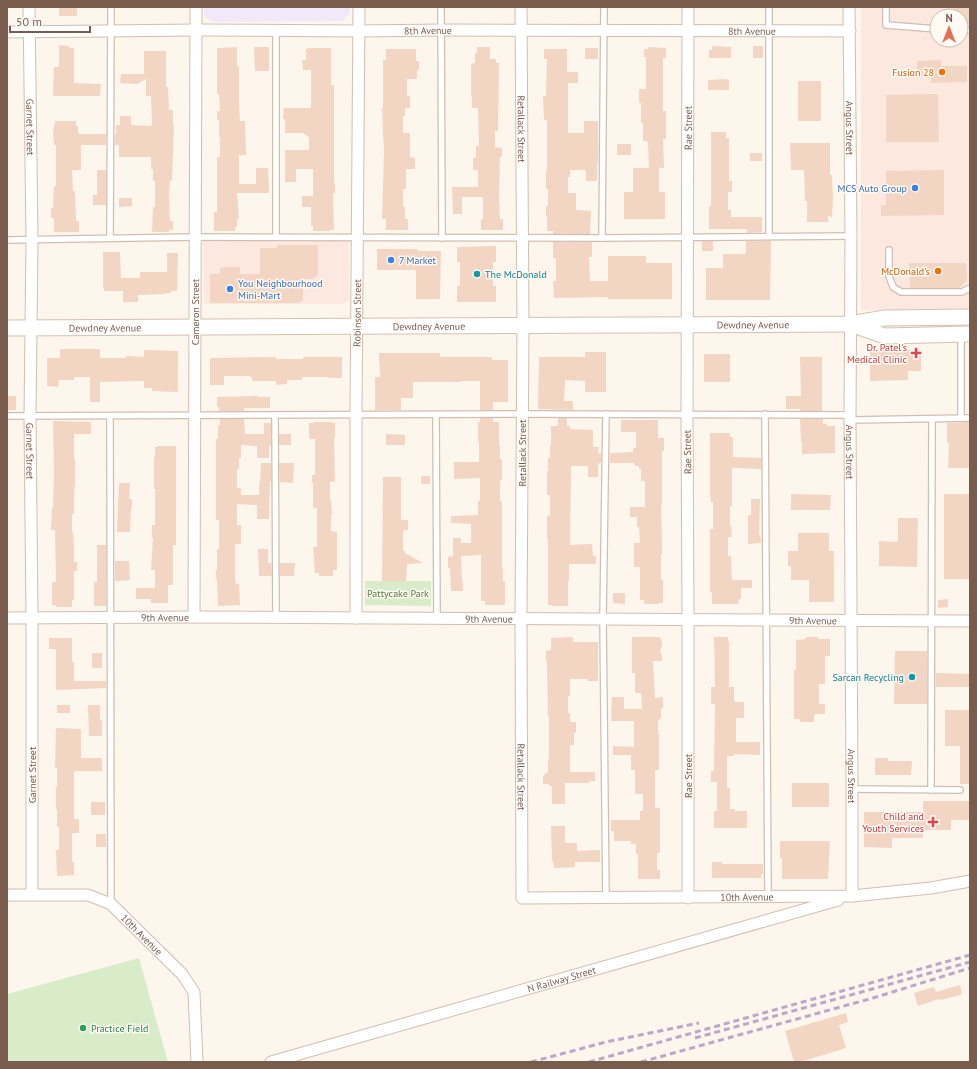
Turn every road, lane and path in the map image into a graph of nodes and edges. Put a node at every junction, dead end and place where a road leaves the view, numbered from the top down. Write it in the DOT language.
graph roads {
  1 [pos="29,7"];
  2 [pos="111,7"];
  3 [pos="196,7"];
  4 [pos="359,7"];
  5 [pos="441,7"];
  6 [pos="521,7"];
  7 [pos="604,7"];
  8 [pos="688,7"];
  9 [pos="769,7"];
  10 [pos="849,7"];
  11 [pos="886,7"];
  12 [pos="929,29"];
  13 [pos="196,30"];
  14 [pos="441,30"];
  15 [pos="521,30"];
  16 [pos="604,30"];
  17 [pos="276,31"];
  18 [pos="359,31"];
  19 [pos="688,31"];
  20 [pos="769,31"];
  21 [pos="850,31"];
  22 [pos="7,32"];
  23 [pos="29,32"];
  24 [pos="111,32"];
  25 [pos="768,236"];
  26 [pos="850,236"];
  27 [pos="195,237"];
  28 [pos="276,237"];
  29 [pos="688,237"];
  30 [pos="110,238"];
  31 [pos="357,238"];
  32 [pos="442,238"];
  33 [pos="523,238"];
  34 [pos="602,238"];
  35 [pos="7,240"];
  36 [pos="32,240"];
  37 [pos="889,250"];
  38 [pos="970,288"];
  39 [pos="970,317"];
  40 [pos="850,324"];
  41 [pos="687,325"];
  42 [pos="356,326"];
  43 [pos="523,326"];
  44 [pos="195,327"];
  45 [pos="7,328"];
  46 [pos="31,328"];
  47 [pos="966,334"];
  48 [pos="195,414"];
  49 [pos="356,414"];
  50 [pos="523,414"];
  51 [pos="606,414"];
  52 [pos="766,414"];
  53 [pos="275,415"];
  54 [pos="436,415"];
  55 [pos="687,415"];
  56 [pos="7,416"];
  57 [pos="30,416"];
  58 [pos="110,416"];
  59 [pos="850,417"];
  60 [pos="962,418"];
  61 [pos="970,418"];
  62 [pos="932,419"];
  63 [pos="194,617"];
  64 [pos="7,618"];
  65 [pos="32,618"];
  66 [pos="111,618"];
  67 [pos="276,618"];
  68 [pos="356,618"];
  69 [pos="437,618"];
  70 [pos="521,619"];
  71 [pos="603,619"];
  72 [pos="688,620"];
  73 [pos="766,620"];
  74 [pos="851,621"];
  75 [pos="932,621"];
  76 [pos="970,621"];
  77 [pos="852,789"];
  78 [pos="931,790"];
  79 [pos="960,790"];
  80 [pos="970,881"];
  81 [pos="7,895"];
  82 [pos="32,895"];
  83 [pos="852,896"];
  84 [pos="768,897"];
  85 [pos="522,898"];
  86 [pos="606,898"];
  87 [pos="688,898"];
  88 [pos="111,904"];
  89 [pos="197,1062"];
  90 [pos="271,1062"];
  1 -- 23 [label="street, Garnet Street"];
  2 -- 24 [label="lane"];
  3 -- 13 [label="street, Cameron Street"];
  4 -- 18 [label="street, Robinson Street"];
  5 -- 14 [label="lane"];
  6 -- 15 [label="street, Retallack Street"];
  7 -- 16 [label="lane"];
  8 -- 19 [label="street, Rae Street"];
  9 -- 20 [label="lane"];
  10 -- 21 [label="street, Angus Street"];
  11 -- 12 [label="lane"];
  13 -- 17 [label="street, 8th Avenue"];
  13 -- 24 [label="street, 8th Avenue"];
  13 -- 27 [label="street, Cameron Street"];
  14 -- 15 [label="street, 8th Avenue"];
  14 -- 18 [label="street, 8th Avenue"];
  14 -- 32 [label="lane"];
  15 -- 16 [label="street, 8th Avenue"];
  15 -- 33 [label="street, Retallack Street"];
  16 -- 19 [label="street, 8th Avenue"];
  16 -- 34 [label="lane"];
  17 -- 18 [label="street, 8th Avenue"];
  17 -- 28 [label="lane"];
  18 -- 31 [label="street, Robinson Street"];
  19 -- 20 [label="street, 8th Avenue"];
  19 -- 29 [label="street, Rae Street"];
  20 -- 21 [label="street, 8th Avenue"];
  20 -- 25 [label="lane"];
  21 -- 26 [label="street, Angus Street"];
  22 -- 23 [label="street, 8th Avenue"];
  23 -- 24 [label="street, 8th Avenue"];
  23 -- 36 [label="street, Garnet Street"];
  24 -- 30 [label="lane"];
  25 -- 26 [label="lane"];
  25 -- 29 [label="lane"];
  26 -- 40 [label="street, Angus Street"];
  27 -- 28 [label="lane"];
  27 -- 30 [label="lane"];
  27 -- 44 [label="street, Cameron Street"];
  28 -- 31 [label="lane"];
  29 -- 34 [label="lane"];
  29 -- 41 [label="street, Rae Street"];
  30 -- 36 [label="lane"];
  31 -- 32 [label="lane"];
  31 -- 42 [label="street, Robinson Street"];
  32 -- 33 [label="lane"];
  33 -- 34 [label="lane"];
  33 -- 43 [label="street, Retallack Street"];
  35 -- 36 [label="lane"];
  36 -- 46 [label="street, Garnet Street"];
  37 -- 38 [label="lane"];
  39 -- 40 [label="main road, Dewdney Avenue"];
  40 -- 41 [label="main road, Dewdney Avenue"];
  40 -- 47 [label="main road, Dewdney Avenue"];
  40 -- 59 [label="street, Angus Street"];
  41 -- 43 [label="main road, Dewdney Avenue"];
  41 -- 55 [label="street, Rae Street"];
  42 -- 43 [label="main road, Dewdney Avenue"];
  42 -- 44 [label="main road, Dewdney Avenue"];
  42 -- 49 [label="street, Robinson Street"];
  43 -- 50 [label="street, Retallack Street"];
  44 -- 46 [label="main road, Dewdney Avenue"];
  44 -- 48 [label="street, Cameron Street"];
  45 -- 46 [label="main road, Dewdney Avenue"];
  46 -- 57 [label="street, Garnet Street"];
  47 -- 60 [label="lane"];
  48 -- 53 [label="lane"];
  48 -- 58 [label="lane"];
  48 -- 63 [label="street, Cameron Street"];
  49 -- 53 [label="lane"];
  49 -- 54 [label="lane"];
  49 -- 68 [label="street, Robinson Street"];
  50 -- 51 [label="lane"];
  50 -- 54 [label="lane"];
  50 -- 70 [label="street, Retallack Street"];
  51 -- 55 [label="lane"];
  51 -- 71 [label="lane"];
  52 -- 55 [label="lane"];
  52 -- 59 [label="lane"];
  52 -- 73 [label="lane"];
  53 -- 67 [label="lane"];
  54 -- 69 [label="lane"];
  55 -- 72 [label="street, Rae Street"];
  56 -- 57 [label="lane"];
  57 -- 58 [label="lane"];
  57 -- 65 [label="street, Garnet Street"];
  58 -- 66 [label="lane"];
  59 -- 62 [label="lane"];
  59 -- 74 [label="street, Angus Street"];
  60 -- 61 [label="lane"];
  60 -- 62 [label="lane"];
  62 -- 75 [label="lane"];
  63 -- 66 [label="street, 9th Avenue"];
  63 -- 67 [label="street, 9th Avenue"];
  64 -- 65 [label="street, 9th Avenue"];
  65 -- 66 [label="street, 9th Avenue"];
  65 -- 82 [label="street, Garnet Street"];
  66 -- 88 [label="lane"];
  67 -- 68 [label="street, 9th Avenue"];
  68 -- 69 [label="street, 9th Avenue"];
  69 -- 70 [label="street, 9th Avenue"];
  70 -- 71 [label="street, 9th Avenue"];
  70 -- 85 [label="street, Retallack Street"];
  71 -- 72 [label="street, 9th Avenue"];
  71 -- 86 [label="lane"];
  72 -- 73 [label="street, 9th Avenue"];
  72 -- 87 [label="street, Rae Street"];
  73 -- 74 [label="street, 9th Avenue"];
  73 -- 84 [label="lane"];
  74 -- 75 [label="street, 9th Avenue"];
  74 -- 77 [label="street, Angus Street"];
  75 -- 76 [label="street, 9th Avenue"];
  75 -- 78 [label="lane"];
  77 -- 78 [label="lane"];
  77 -- 83 [label="street, Angus Street"];
  78 -- 79 [label="lane"];
  80 -- 83 [label="street, 10th Avenue"];
  81 -- 82 [label="street, 10th Avenue"];
  82 -- 88 [label="street, 10th Avenue"];
  83 -- 84 [label="street, 10th Avenue"];
  83 -- 90 [label="street, N Railway Street"];
  84 -- 87 [label="street, 10th Avenue"];
  85 -- 86 [label="street, 10th Avenue"];
  86 -- 87 [label="street, 10th Avenue"];
  88 -- 89 [label="street, 10th Avenue"];
}
